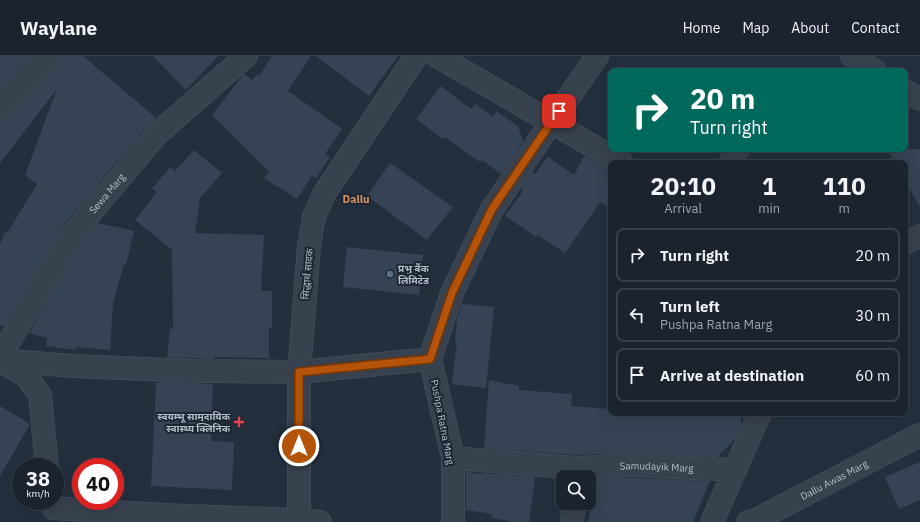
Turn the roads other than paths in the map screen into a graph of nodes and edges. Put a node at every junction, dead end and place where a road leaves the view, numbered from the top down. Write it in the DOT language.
graph roads {
  1 [pos="50,56"];
  2 [pos="246,56"];
  3 [pos="416,56"];
  4 [pos="437,56"];
  5 [pos="597,56"];
  6 [pos="852,56"];
  7 [pos="870,68"];
  8 [pos="1,107"];
  9 [pos="552,122"];
  10 [pos="617,160"];
  11 [pos="920,236"];
  12 [pos="908,242"];
  13 [pos="0,359"];
  14 [pos="430,359"];
  15 [pos="299,372"];
  16 [pos="759,416"];
  17 [pos="920,435"];
  18 [pos="46,458"];
  19 [pos="453,458"];
  20 [pos="556,470"];
  21 [pos="596,470"];
  22 [pos="735,470"];
  23 [pos="53,510"];
  24 [pos="573,510"];
  25 [pos="164,519"];
  26 [pos="299,521"];
  27 [pos="320,522"];
  28 [pos="453,522"];
  29 [pos="572,522"];
  30 [pos="712,522"];
  31 [pos="752,522"];
  1 -- 8 [label="street"];
  2 -- 13 [label="street, Sewa Marg"];
  3 -- 15 [label="street, सिद्धार्थ सादक"];
  4 -- 9 [label="street"];
  5 -- 9 [label="street"];
  6 -- 7 [label="street"];
  9 -- 10 [label="street"];
  9 -- 14 [label="street"];
  11 -- 12 [label="street"];
  13 -- 15 [label="street"];
  13 -- 18 [label="street"];
  14 -- 15 [label="street"];
  14 -- 19 [label="street, Pushpa Ratna Marg"];
  15 -- 26 [label="street, सिद्धार्थ सादक"];
  16 -- 22 [label="street"];
  17 -- 31 [label="street, Dallu Awas Marg"];
  19 -- 20 [label="street, Samudayik Marg"];
  19 -- 28 [label="street, Pushpa Ratna Marg"];
  21 -- 22 [label="street, Samudayik Marg"];
  22 -- 30 [label="street"];
  23 -- 25 [label="street"];
  24 -- 29 [label="street"];
  25 -- 26 [label="street"];
  26 -- 27 [label="street"];
}
